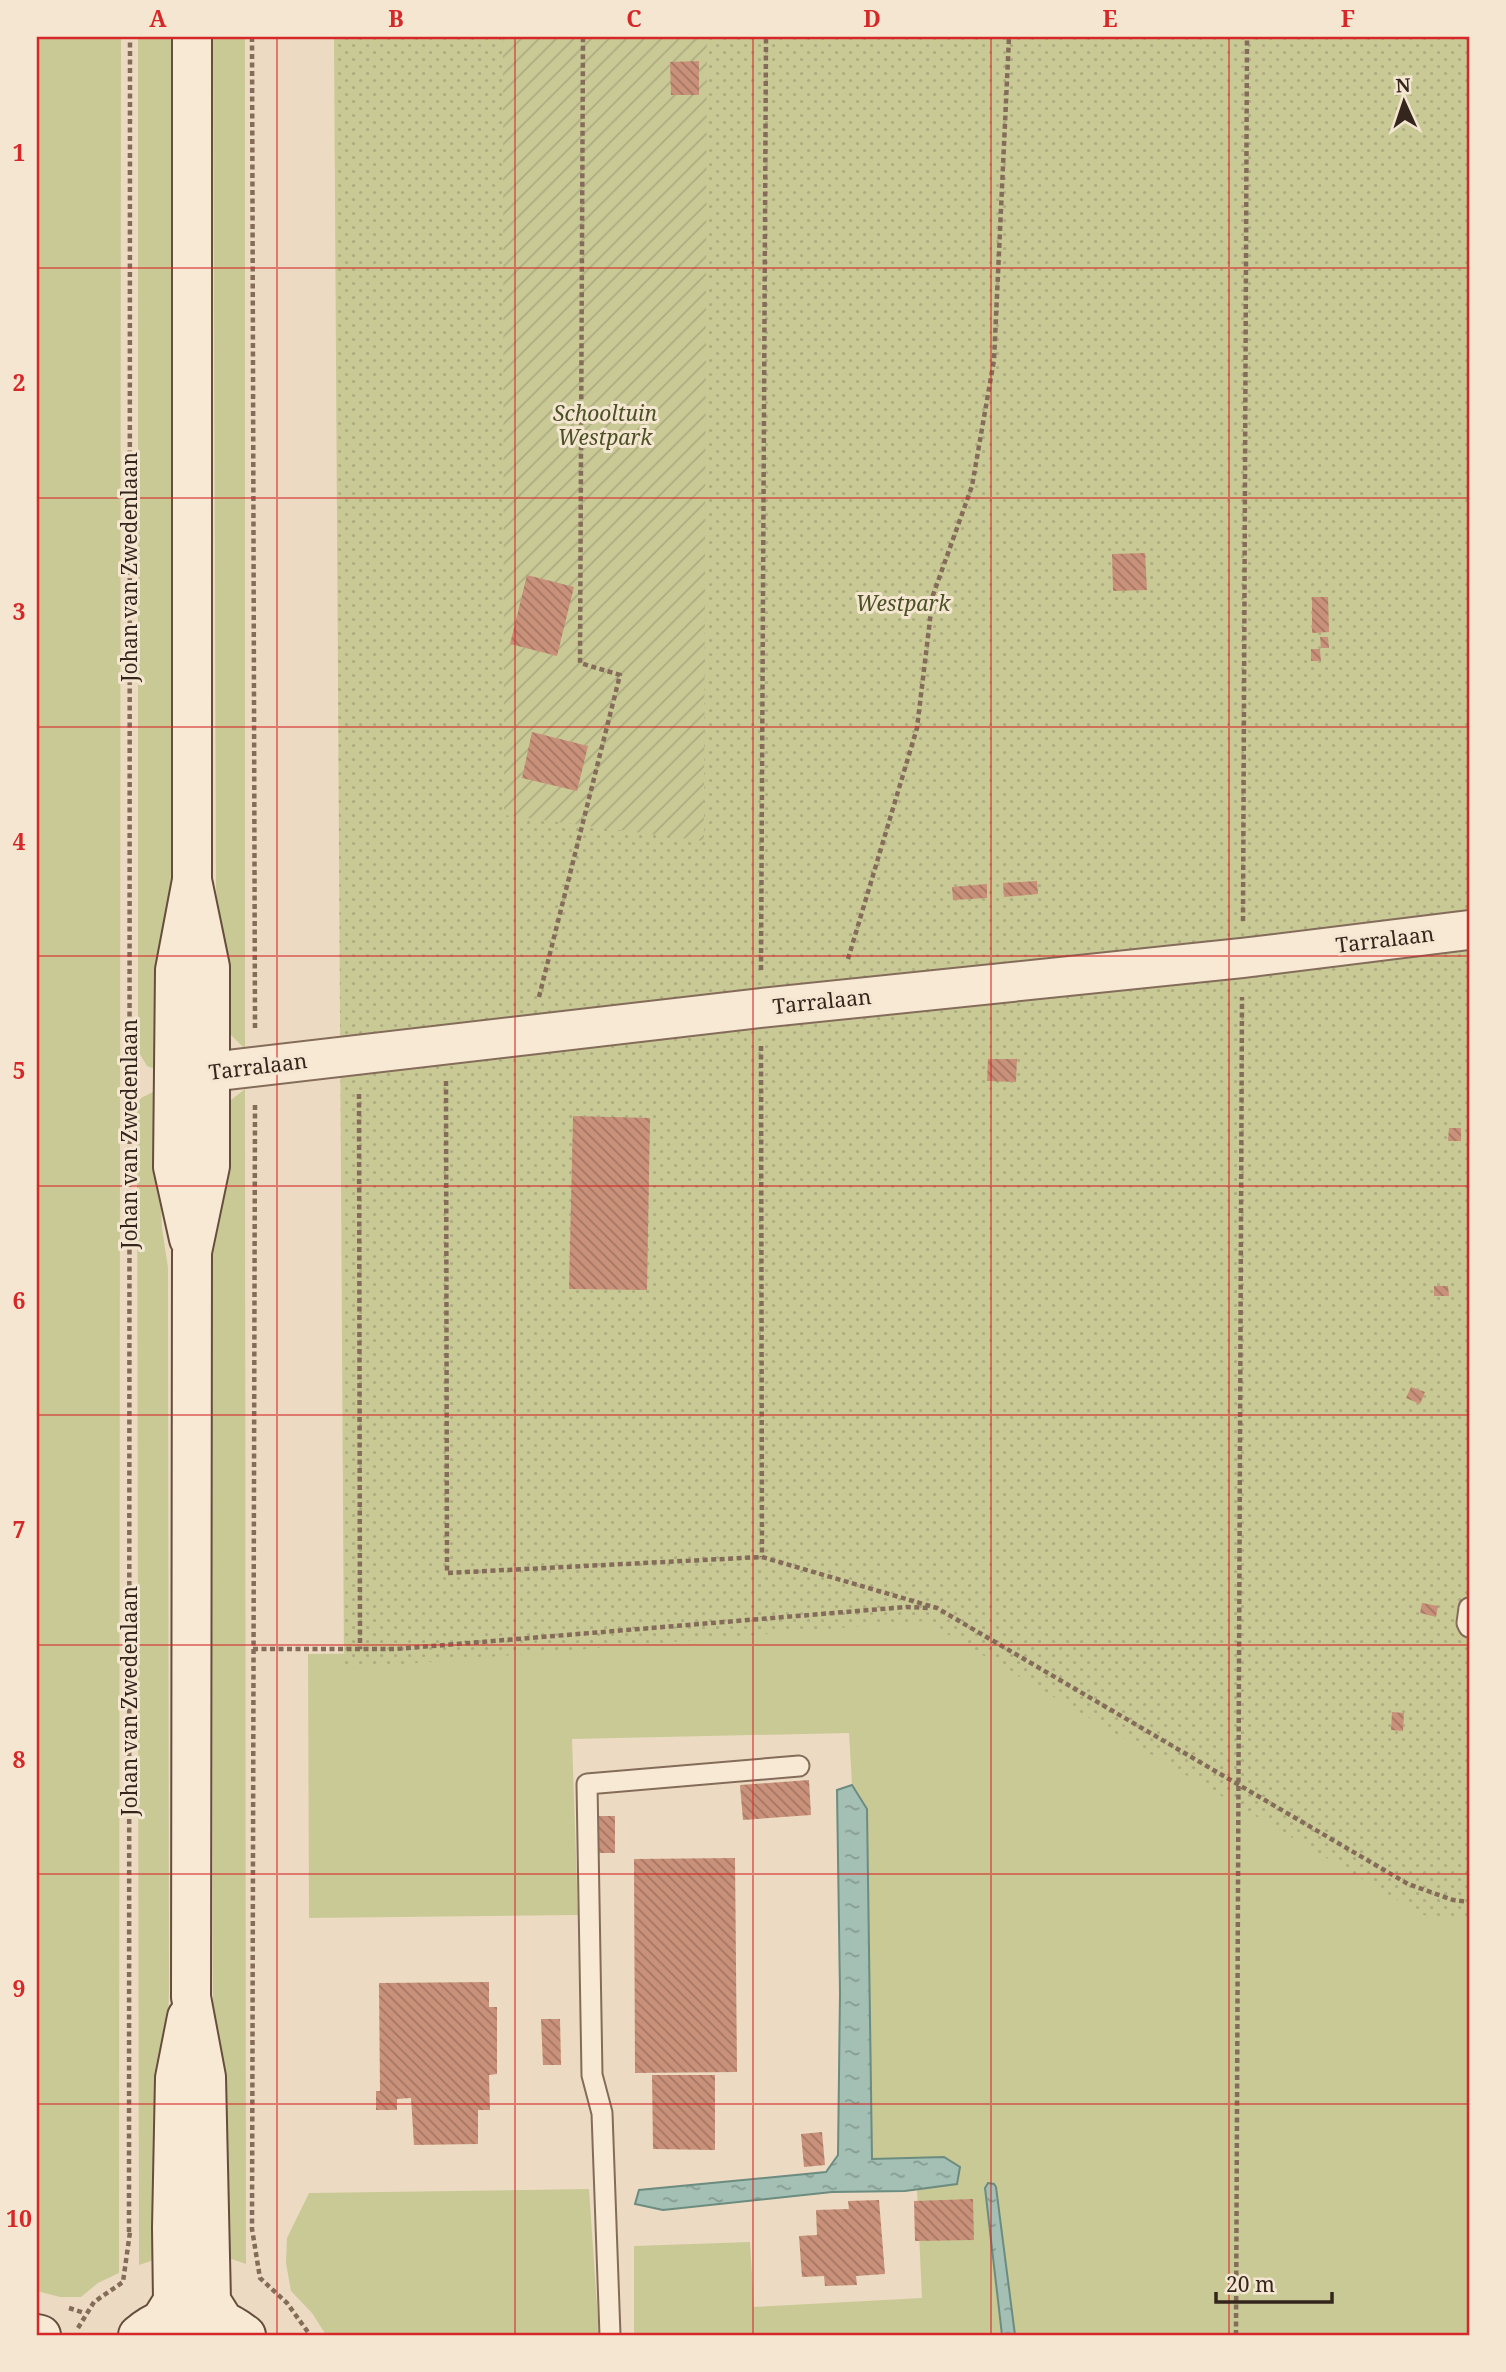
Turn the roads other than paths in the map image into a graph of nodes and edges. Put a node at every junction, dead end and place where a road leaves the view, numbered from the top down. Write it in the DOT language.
graph roads {
  1 [pos="192,37"];
  2 [pos="1469,930"];
  3 [pos="192,1074"];
  4 [pos="1469,1608"];
  5 [pos="1469,1627"];
  6 [pos="799,1766"];
  7 [pos="191,1997"];
  8 [pos="149,2328"];
  9 [pos="235,2328"];
  10 [pos="610,2335"];
  1 -- 3 [label="main road, Johan van Zwedenlaan"];
  2 -- 3 [label="main road, Tarralaan"];
  3 -- 7 [label="main road, Johan van Zwedenlaan"];
  4 -- 5 [label="lane"];
  6 -- 10 [label="lane"];
  7 -- 8 [label="main road, Johan van Zwedenlaan"];
  7 -- 9 [label="main road, Johan van Zwedenlaan"];
  8 -- 9 [label="main road"];
}
